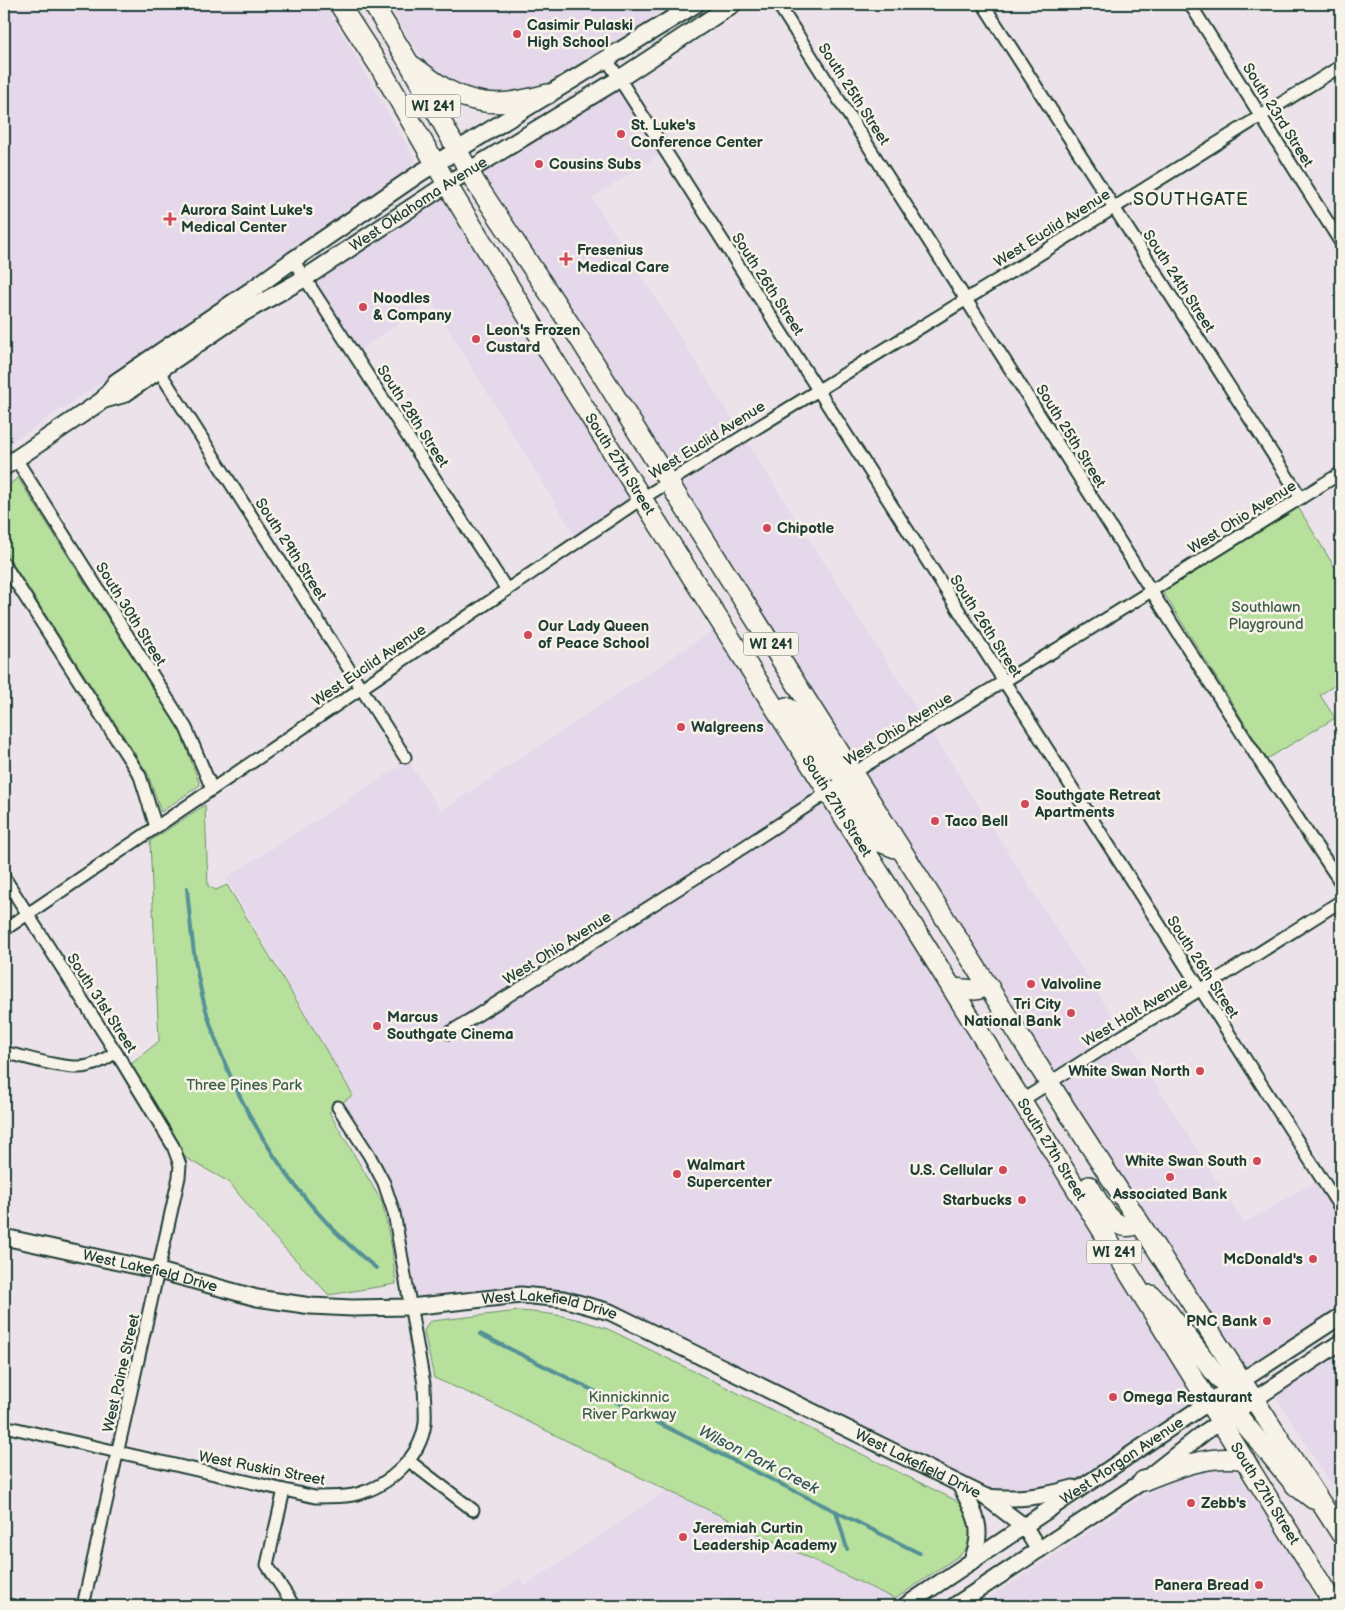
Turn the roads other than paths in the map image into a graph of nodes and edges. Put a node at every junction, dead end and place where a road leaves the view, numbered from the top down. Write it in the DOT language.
graph roads {
  1 [pos="339,4"];
  2 [pos="374,4"];
  3 [pos="696,4"];
  4 [pos="733,4"];
  5 [pos="778,4"];
  6 [pos="983,4"];
  7 [pos="1190,4"];
  8 [pos="606,58"];
  9 [pos="409,63"];
  10 [pos="1341,66"];
  11 [pos="618,79"];
  12 [pos="548,94"];
  13 [pos="1260,116"];
  14 [pos="458,150"];
  15 [pos="436,163"];
  16 [pos="469,170"];
  17 [pos="447,184"];
  18 [pos="1114,208"];
  19 [pos="346,223"];
  20 [pos="359,241"];
  21 [pos="1341,243"];
  22 [pos="293,260"];
  23 [pos="305,278"];
  24 [pos="966,298"];
  25 [pos="579,338"];
  26 [pos="551,355"];
  27 [pos="154,364"];
  28 [pos="818,390"];
  29 [pos="10,463"];
  30 [pos="1341,473"];
  31 [pos="668,482"];
  32 [pos="1301,498"];
  33 [pos="641,499"];
  34 [pos="4,564"];
  35 [pos="507,590"];
  36 [pos="1151,591"];
  37 [pos="1003,681"];
  38 [pos="362,688"];
  39 [pos="767,693"];
  40 [pos="405,756"];
  41 [pos="853,774"];
  42 [pos="212,789"];
  43 [pos="829,792"];
  44 [pos="156,827"];
  45 [pos="903,851"];
  46 [pos="4,877"];
  47 [pos="1341,883"];
  48 [pos="1341,901"];
  49 [pos="27,914"];
  50 [pos="4,930"];
  51 [pos="989,986"];
  52 [pos="952,988"];
  53 [pos="1200,990"];
  54 [pos="449,1033"];
  55 [pos="4,1052"];
  56 [pos="116,1052"];
  57 [pos="1049,1082"];
  58 [pos="1021,1101"];
  59 [pos="338,1107"];
  60 [pos="173,1146"];
  61 [pos="1052,1151"];
  62 [pos="1341,1209"];
  63 [pos="1140,1223"];
  64 [pos="4,1236"];
  65 [pos="1121,1263"];
  66 [pos="159,1271"];
  67 [pos="410,1307"];
  68 [pos="1341,1316"];
  69 [pos="1341,1342"];
  70 [pos="1236,1385"];
  71 [pos="1254,1399"];
  72 [pos="1209,1402"];
  73 [pos="1227,1417"];
  74 [pos="4,1426"];
  75 [pos="118,1453"];
  76 [pos="1244,1460"];
  77 [pos="409,1461"];
  78 [pos="1143,1481"];
  79 [pos="1088,1484"];
  80 [pos="960,1485"];
  81 [pos="284,1490"];
  82 [pos="984,1496"];
  83 [pos="1324,1507"];
  84 [pos="473,1510"];
  85 [pos="1024,1526"];
  86 [pos="1341,1534"];
  87 [pos="1039,1550"];
  88 [pos="971,1562"];
  89 [pos="1316,1579"];
  90 [pos="4,1604"];
  91 [pos="14,1606"];
  92 [pos="83,1606"];
  93 [pos="294,1606"];
  94 [pos="905,1606"];
  95 [pos="954,1606"];
  96 [pos="1324,1606"];
  97 [pos="1334,1606"];
  1 -- 15 [label="main road, South 27th Street / WI 241"];
  2 -- 9 [label="main road, South 27th Street / WI 241"];
  3 -- 8 [label="main road, West Oklahoma Avenue"];
  4 -- 11 [label="main road, West Oklahoma Avenue"];
  5 -- 24 [label="street, South 25th Street"];
  6 -- 18 [label="street, South 24th Street"];
  7 -- 13 [label="street, South 23rd Street"];
  8 -- 11 [label="street, South 26th Street"];
  8 -- 12 [label="main road, West Oklahoma Avenue"];
  9 -- 12 [label="main road"];
  9 -- 14 [label="main road, South 27th Street / WI 241"];
  10 -- 13 [label="street, West Euclid Avenue"];
  11 -- 16 [label="main road, West Oklahoma Avenue"];
  11 -- 28 [label="street, South 26th Street"];
  12 -- 14 [label="main road, West Oklahoma Avenue"];
  13 -- 18 [label="street, West Euclid Avenue"];
  13 -- 21 [label="street, South 23rd Street"];
  14 -- 15 [label="main road, West Oklahoma Avenue"];
  14 -- 16 [label="main road, South 27th Street / WI 241"];
  15 -- 17 [label="main road, South 27th Street / WI 241"];
  15 -- 19 [label="main road, West Oklahoma Avenue"];
  16 -- 17 [label="main road, West Oklahoma Avenue"];
  16 -- 25 [label="main road, South 27th Street / WI 241"];
  17 -- 20 [label="main road, West Oklahoma Avenue"];
  17 -- 26 [label="main road, South 27th Street / WI 241"];
  18 -- 24 [label="street, West Euclid Avenue"];
  18 -- 32 [label="street, South 24th Street"];
  19 -- 20 [label="main road"];
  19 -- 22 [label="main road, West Oklahoma Avenue"];
  20 -- 23 [label="main road, West Oklahoma Avenue"];
  22 -- 23 [label="street, South 28th Street"];
  22 -- 27 [label="main road, West Oklahoma Avenue"];
  23 -- 27 [label="main road, West Oklahoma Avenue"];
  23 -- 35 [label="street, South 28th Street"];
  24 -- 28 [label="street, West Euclid Avenue"];
  24 -- 36 [label="street, South 25th Street"];
  25 -- 26 [label="main road"];
  25 -- 31 [label="main road, South 27th Street / WI 241"];
  26 -- 33 [label="main road, South 27th Street / WI 241"];
  27 -- 29 [label="main road, West Oklahoma Avenue"];
  27 -- 38 [label="street, South 29th Street"];
  28 -- 31 [label="street, West Euclid Avenue"];
  28 -- 37 [label="street, South 26th Street"];
  29 -- 42 [label="street, South 30th Street"];
  30 -- 32 [label="street, West Ohio Avenue"];
  31 -- 33 [label="street, West Euclid Avenue"];
  31 -- 41 [label="main road, South 27th Street / WI 241"];
  32 -- 36 [label="street, West Ohio Avenue"];
  33 -- 35 [label="street, West Euclid Avenue"];
  33 -- 39 [label="main road, South 27th Street / WI 241"];
  34 -- 44 [label="street"];
  35 -- 38 [label="street, West Euclid Avenue"];
  36 -- 37 [label="street, West Ohio Avenue"];
  36 -- 47 [label="street, South 25th Street"];
  37 -- 41 [label="street, West Ohio Avenue"];
  37 -- 53 [label="street, South 26th Street"];
  38 -- 40 [label="street, South 29th Street"];
  38 -- 42 [label="street, West Euclid Avenue"];
  39 -- 41 [label="main road"];
  39 -- 43 [label="main road, South 27th Street / WI 241"];
  41 -- 43 [label="street, West Ohio Avenue"];
  41 -- 45 [label="main road, South 27th Street / WI 241"];
  42 -- 44 [label="street, West Euclid Avenue"];
  43 -- 45 [label="main road"];
  43 -- 52 [label="main road, South 27th Street / WI 241"];
  43 -- 54 [label="street, West Ohio Avenue"];
  44 -- 49 [label="street, West Euclid Avenue"];
  45 -- 51 [label="main road, South 27th Street / WI 241"];
  46 -- 49 [label="street, South 31st Street"];
  48 -- 53 [label="street, West Holt Avenue"];
  49 -- 50 [label="street, West Euclid Avenue"];
  49 -- 56 [label="street, South 31st Street"];
  51 -- 52 [label="main road"];
  51 -- 57 [label="main road, South 27th Street / WI 241"];
  52 -- 58 [label="main road, South 27th Street / WI 241"];
  53 -- 57 [label="street, West Holt Avenue"];
  53 -- 62 [label="street, South 26th Street"];
  55 -- 56 [label="street"];
  56 -- 60 [label="street, South 31st Street"];
  57 -- 58 [label="street, West Holt Avenue"];
  57 -- 63 [label="main road, South 27th Street / WI 241"];
  58 -- 61 [label="main road, South 27th Street / WI 241"];
  59 -- 67 [label="street"];
  60 -- 66 [label="street, West Paine Street"];
  61 -- 63 [label="main road"];
  61 -- 65 [label="main road, South 27th Street / WI 241"];
  63 -- 70 [label="main road, South 27th Street / WI 241"];
  64 -- 66 [label="street, West Lakefield Drive"];
  65 -- 70 [label="main road"];
  65 -- 72 [label="main road, South 27th Street / WI 241"];
  66 -- 67 [label="street, West Lakefield Drive"];
  66 -- 75 [label="street, West Paine Street"];
  67 -- 77 [label="street, West Ruskin Street"];
  67 -- 80 [label="street, West Lakefield Drive"];
  68 -- 70 [label="street, West Morgan Avenue"];
  69 -- 71 [label="street, West Morgan Avenue"];
  70 -- 71 [label="main road"];
  70 -- 72 [label="street, West Morgan Avenue"];
  71 -- 73 [label="street, West Morgan Avenue"];
  71 -- 83 [label="main road"];
  72 -- 73 [label="main road"];
  72 -- 79 [label="street, West Morgan Avenue"];
  73 -- 76 [label="main road, South 27th Street"];
  73 -- 78 [label="street, West Morgan Avenue"];
  73 -- 83 [label="main road"];
  74 -- 75 [label="street, West Ruskin Street"];
  75 -- 81 [label="street, West Ruskin Street"];
  75 -- 92 [label="street, West Paine Street"];
  76 -- 78 [label="main road"];
  76 -- 89 [label="main road, South 27th Street"];
  77 -- 81 [label="street, West Ruskin Street"];
  77 -- 84 [label="street"];
  78 -- 87 [label="street, West Morgan Avenue"];
  79 -- 82 [label="street"];
  79 -- 85 [label="street, West Morgan Avenue"];
  80 -- 82 [label="street, West Lakefield Drive"];
  80 -- 88 [label="street"];
  81 -- 93 [label="street"];
  82 -- 85 [label="street, West Lakefield Drive"];
  83 -- 86 [label="main road"];
  85 -- 87 [label="street, West Lakefield Drive"];
  85 -- 88 [label="street, West Morgan Avenue"];
  87 -- 95 [label="street, West Morgan Avenue"];
  88 -- 94 [label="street, West Morgan Avenue"];
  89 -- 96 [label="main road"];
  89 -- 97 [label="main road, South 27th Street"];
  90 -- 91 [label="street"];
}
